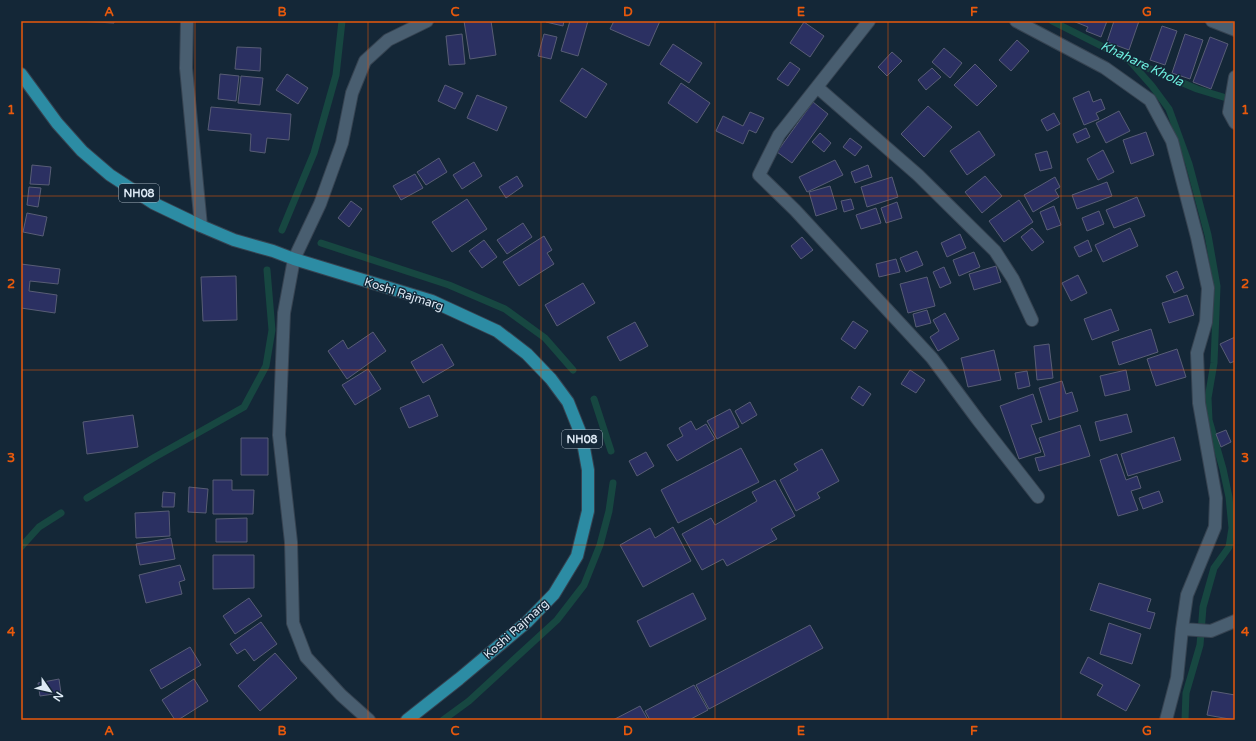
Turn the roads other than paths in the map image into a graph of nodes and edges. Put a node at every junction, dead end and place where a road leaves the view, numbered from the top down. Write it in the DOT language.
graph roads {
  1 [pos="187,21"];
  2 [pos="427,21"];
  3 [pos="869,21"];
  4 [pos="1016,21"];
  5 [pos="1212,21"];
  6 [pos="1235,30"];
  7 [pos="21,74"];
  8 [pos="1234,81"];
  9 [pos="817,87"];
  10 [pos="1235,123"];
  11 [pos="201,226"];
  12 [pos="294,259"];
  13 [pos="1032,320"];
  14 [pos="1038,497"];
  15 [pos="1235,621"];
  16 [pos="1187,630"];
  17 [pos="369,720"];
  18 [pos="407,720"];
  19 [pos="1166,720"];
  1 -- 11 [label="street"];
  2 -- 12 [label="street"];
  3 -- 9 [label="street"];
  4 -- 16 [label="street"];
  5 -- 6 [label="street"];
  7 -- 11 [label="main road, Koshi Rajmarg / NH08"];
  8 -- 10 [label="street"];
  9 -- 13 [label="street"];
  9 -- 14 [label="street"];
  11 -- 12 [label="main road, Koshi Rajmarg / NH08"];
  12 -- 17 [label="street"];
  12 -- 18 [label="main road, Koshi Rajmarg / NH08"];
  15 -- 16 [label="street"];
  16 -- 19 [label="street"];
}
